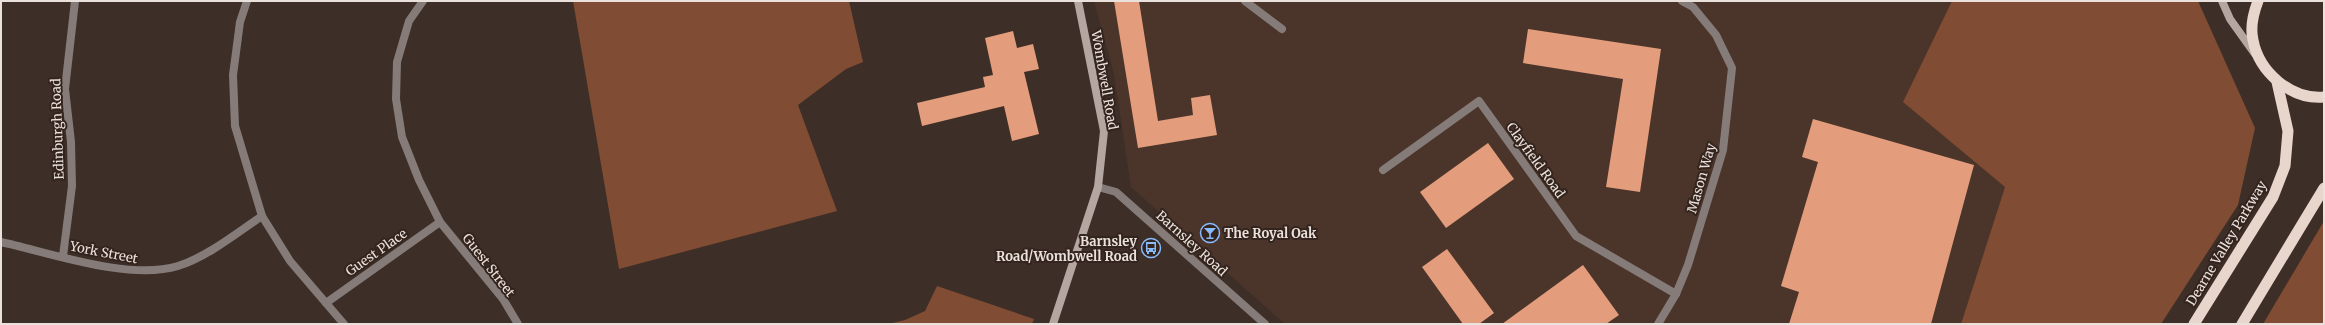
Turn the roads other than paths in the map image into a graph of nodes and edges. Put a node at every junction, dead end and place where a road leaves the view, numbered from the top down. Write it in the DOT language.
graph roads {
  1 [pos="75,1"];
  2 [pos="247,1"];
  3 [pos="423,1"];
  4 [pos="1078,1"];
  5 [pos="1245,1"];
  6 [pos="1682,1"];
  7 [pos="2222,1"];
  8 [pos="2258,1"];
  9 [pos="1282,29"];
  10 [pos="2262,63"];
  11 [pos="2278,82"];
  12 [pos="2324,97"];
  13 [pos="1382,170"];
  14 [pos="1098,187"];
  15 [pos="2324,188"];
  16 [pos="262,216"];
  17 [pos="440,222"];
  18 [pos="1,242"];
  19 [pos="62,256"];
  20 [pos="1676,294"];
  21 [pos="326,303"];
  22 [pos="344,324"];
  23 [pos="518,324"];
  24 [pos="1053,324"];
  25 [pos="1265,324"];
  26 [pos="1658,324"];
  27 [pos="2194,324"];
  28 [pos="2242,324"];
  1 -- 19 [label="street, Edinburgh Road"];
  2 -- 16 [label="street"];
  3 -- 17 [label="street, Guest Street"];
  4 -- 14 [label="main road, Wombwell Road"];
  5 -- 9 [label="street"];
  6 -- 20 [label="street, Mason Way"];
  7 -- 10 [label="main road"];
  8 -- 10 [label="highway"];
  10 -- 11 [label="highway"];
  11 -- 12 [label="highway"];
  11 -- 27 [label="highway, Dearne Valley Parkway"];
  13 -- 20 [label="street, Clayfield Road"];
  14 -- 24 [label="main road, Wombwell Road"];
  14 -- 25 [label="street, Barnsley Road"];
  15 -- 28 [label="highway"];
  16 -- 19 [label="street, York Street"];
  16 -- 21 [label="street"];
  17 -- 21 [label="street, Guest Place"];
  17 -- 23 [label="street, Guest Street"];
  18 -- 19 [label="street, York Street"];
  20 -- 26 [label="street, Mason Way"];
  21 -- 22 [label="street"];
}
